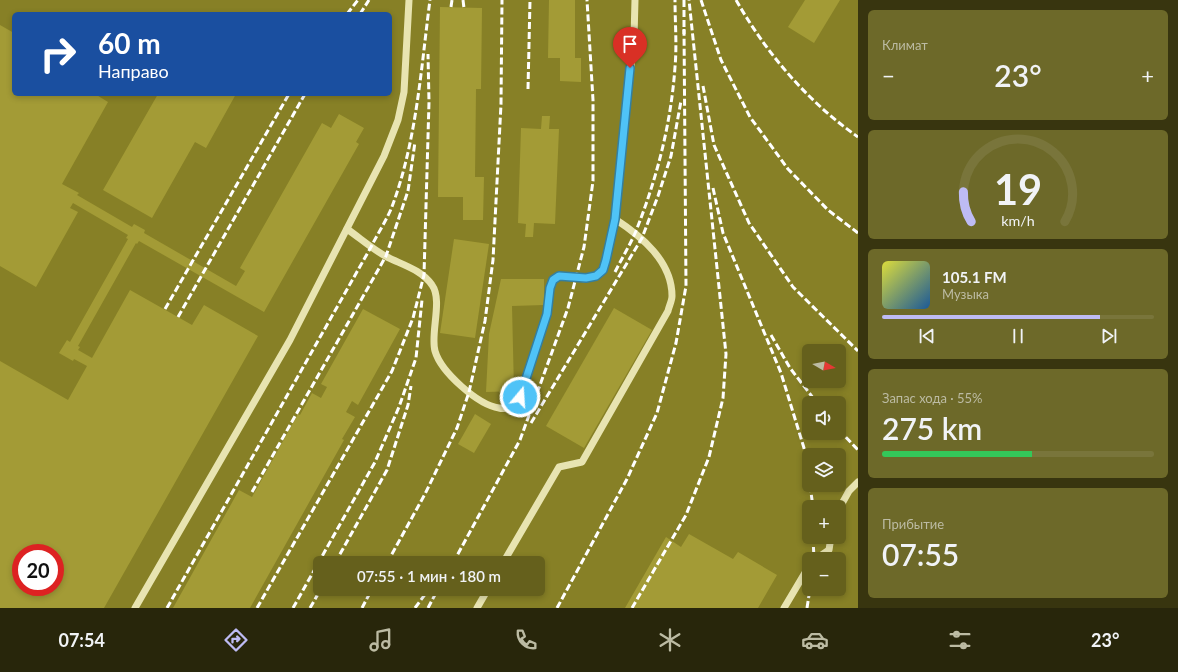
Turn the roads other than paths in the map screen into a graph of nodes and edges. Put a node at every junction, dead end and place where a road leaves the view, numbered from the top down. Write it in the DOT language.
graph roads {
  1 [pos="409,0"];
  2 [pos="635,0"];
  3 [pos="615,219"];
  4 [pos="347,229"];
  5 [pos="858,482"];
  6 [pos="844,500"];
  7 [pos="507,556"];
  8 [pos="802,578"];
  9 [pos="484,596"];
  10 [pos="135,608"];
  11 [pos="477,608"];
  12 [pos="784,608"];
  1 -- 4 [label="lane"];
  2 -- 3 [label="lane"];
  3 -- 4 [label="lane"];
  3 -- 7 [label="lane"];
  4 -- 10 [label="lane"];
  5 -- 6 [label="lane"];
  8 -- 12 [label="lane"];
  9 -- 11 [label="lane"];
}
